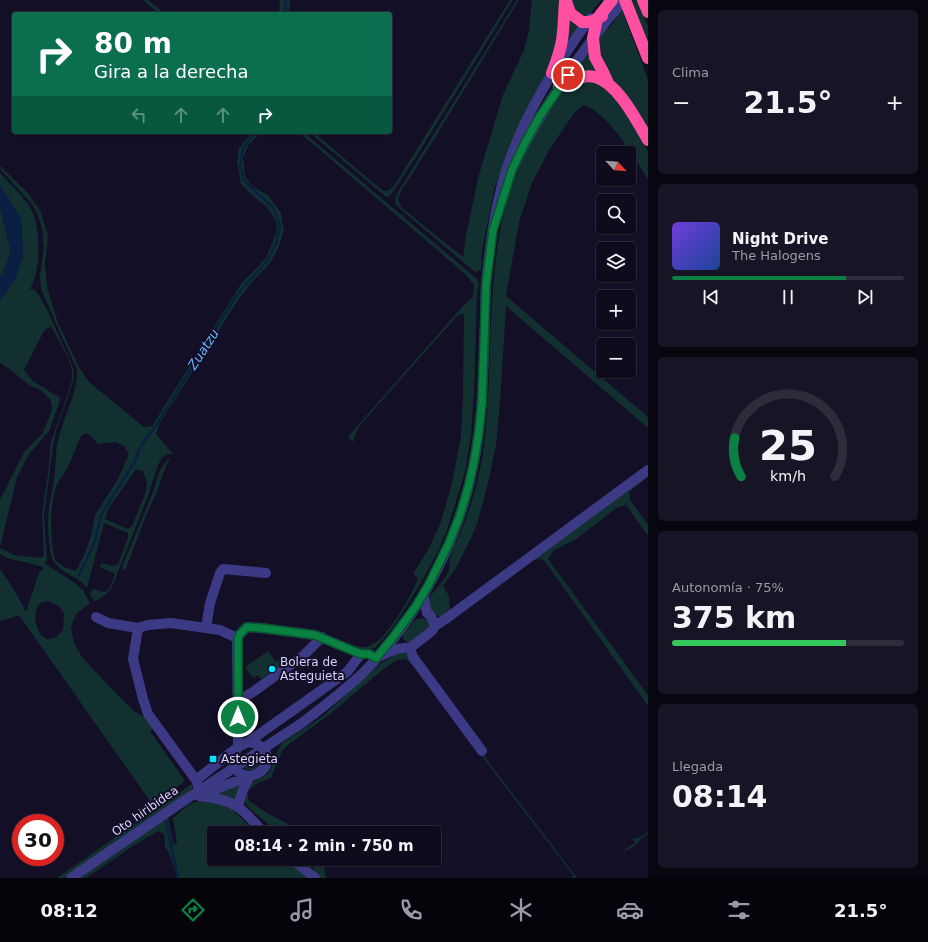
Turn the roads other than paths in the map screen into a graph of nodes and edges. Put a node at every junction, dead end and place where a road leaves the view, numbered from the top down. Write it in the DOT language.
graph roads {
  1 [pos="565,0"];
  2 [pos="618,0"];
  3 [pos="625,0"];
  4 [pos="643,0"];
  5 [pos="603,11"];
  6 [pos="648,12"];
  7 [pos="593,38"];
  8 [pos="648,58"];
  9 [pos="552,73"];
  10 [pos="608,83"];
  11 [pos="559,87"];
  12 [pos="648,140"];
  13 [pos="493,230"];
  14 [pos="648,470"];
  15 [pos="266,573"];
  16 [pos="423,594"];
  17 [pos="427,613"];
  18 [pos="409,615"];
  19 [pos="96,617"];
  20 [pos="434,626"];
  21 [pos="138,628"];
  22 [pos="206,628"];
  23 [pos="394,636"];
  24 [pos="322,637"];
  25 [pos="238,638"];
  26 [pos="408,647"];
  27 [pos="361,654"];
  28 [pos="376,658"];
  29 [pos="238,701"];
  30 [pos="248,742"];
  31 [pos="238,747"];
  32 [pos="264,748"];
  33 [pos="482,751"];
  34 [pos="235,767"];
  35 [pos="250,776"];
  36 [pos="198,789"];
  37 [pos="238,807"];
  38 [pos="257,826"];
  39 [pos="300,866"];
  40 [pos="71,878"];
  41 [pos="315,878"];
  1 -- 5 [label="highway"];
  1 -- 9 [label="highway"];
  2 -- 5 [label="highway"];
  3 -- 5 [label="street"];
  3 -- 8 [label="highway"];
  4 -- 6 [label="highway"];
  5 -- 7 [label="highway"];
  5 -- 9 [label="street"];
  7 -- 10 [label="highway"];
  7 -- 11 [label="street"];
  9 -- 13 [label="street"];
  10 -- 11 [label="highway"];
  10 -- 12 [label="highway"];
  11 -- 13 [label="street"];
  13 -- 16 [label="street, Oto hiribidea"];
  14 -- 20 [label="street"];
  15 -- 22 [label="street"];
  16 -- 17 [label="street"];
  16 -- 18 [label="street, Oto hiribidea"];
  17 -- 18 [label="street"];
  17 -- 20 [label="street"];
  18 -- 23 [label="street, Oto hiribidea"];
  19 -- 21 [label="street"];
  20 -- 26 [label="street"];
  21 -- 22 [label="street"];
  21 -- 36 [label="street"];
  22 -- 25 [label="street"];
  23 -- 26 [label="street"];
  23 -- 28 [label="street, Oto hiribidea"];
  24 -- 25 [label="street"];
  24 -- 27 [label="street"];
  24 -- 29 [label="street"];
  25 -- 29 [label="street"];
  26 -- 28 [label="street"];
  26 -- 33 [label="street"];
  27 -- 28 [label="street"];
  27 -- 30 [label="street, Oto hiribidea"];
  28 -- 32 [label="street, Oto hiribidea"];
  29 -- 31 [label="street"];
  30 -- 31 [label="street, Oto hiribidea"];
  30 -- 32 [label="street"];
  31 -- 34 [label="street"];
  31 -- 36 [label="street, Oto hiribidea"];
  32 -- 34 [label="street, Oto hiribidea"];
  32 -- 35 [label="street"];
  34 -- 35 [label="street"];
  34 -- 36 [label="street, Oto hiribidea"];
  35 -- 36 [label="street"];
  35 -- 37 [label="street"];
  36 -- 37 [label="street"];
  36 -- 40 [label="street, Oto hiribidea"];
  37 -- 38 [label="street"];
  39 -- 41 [label="street"];
}
